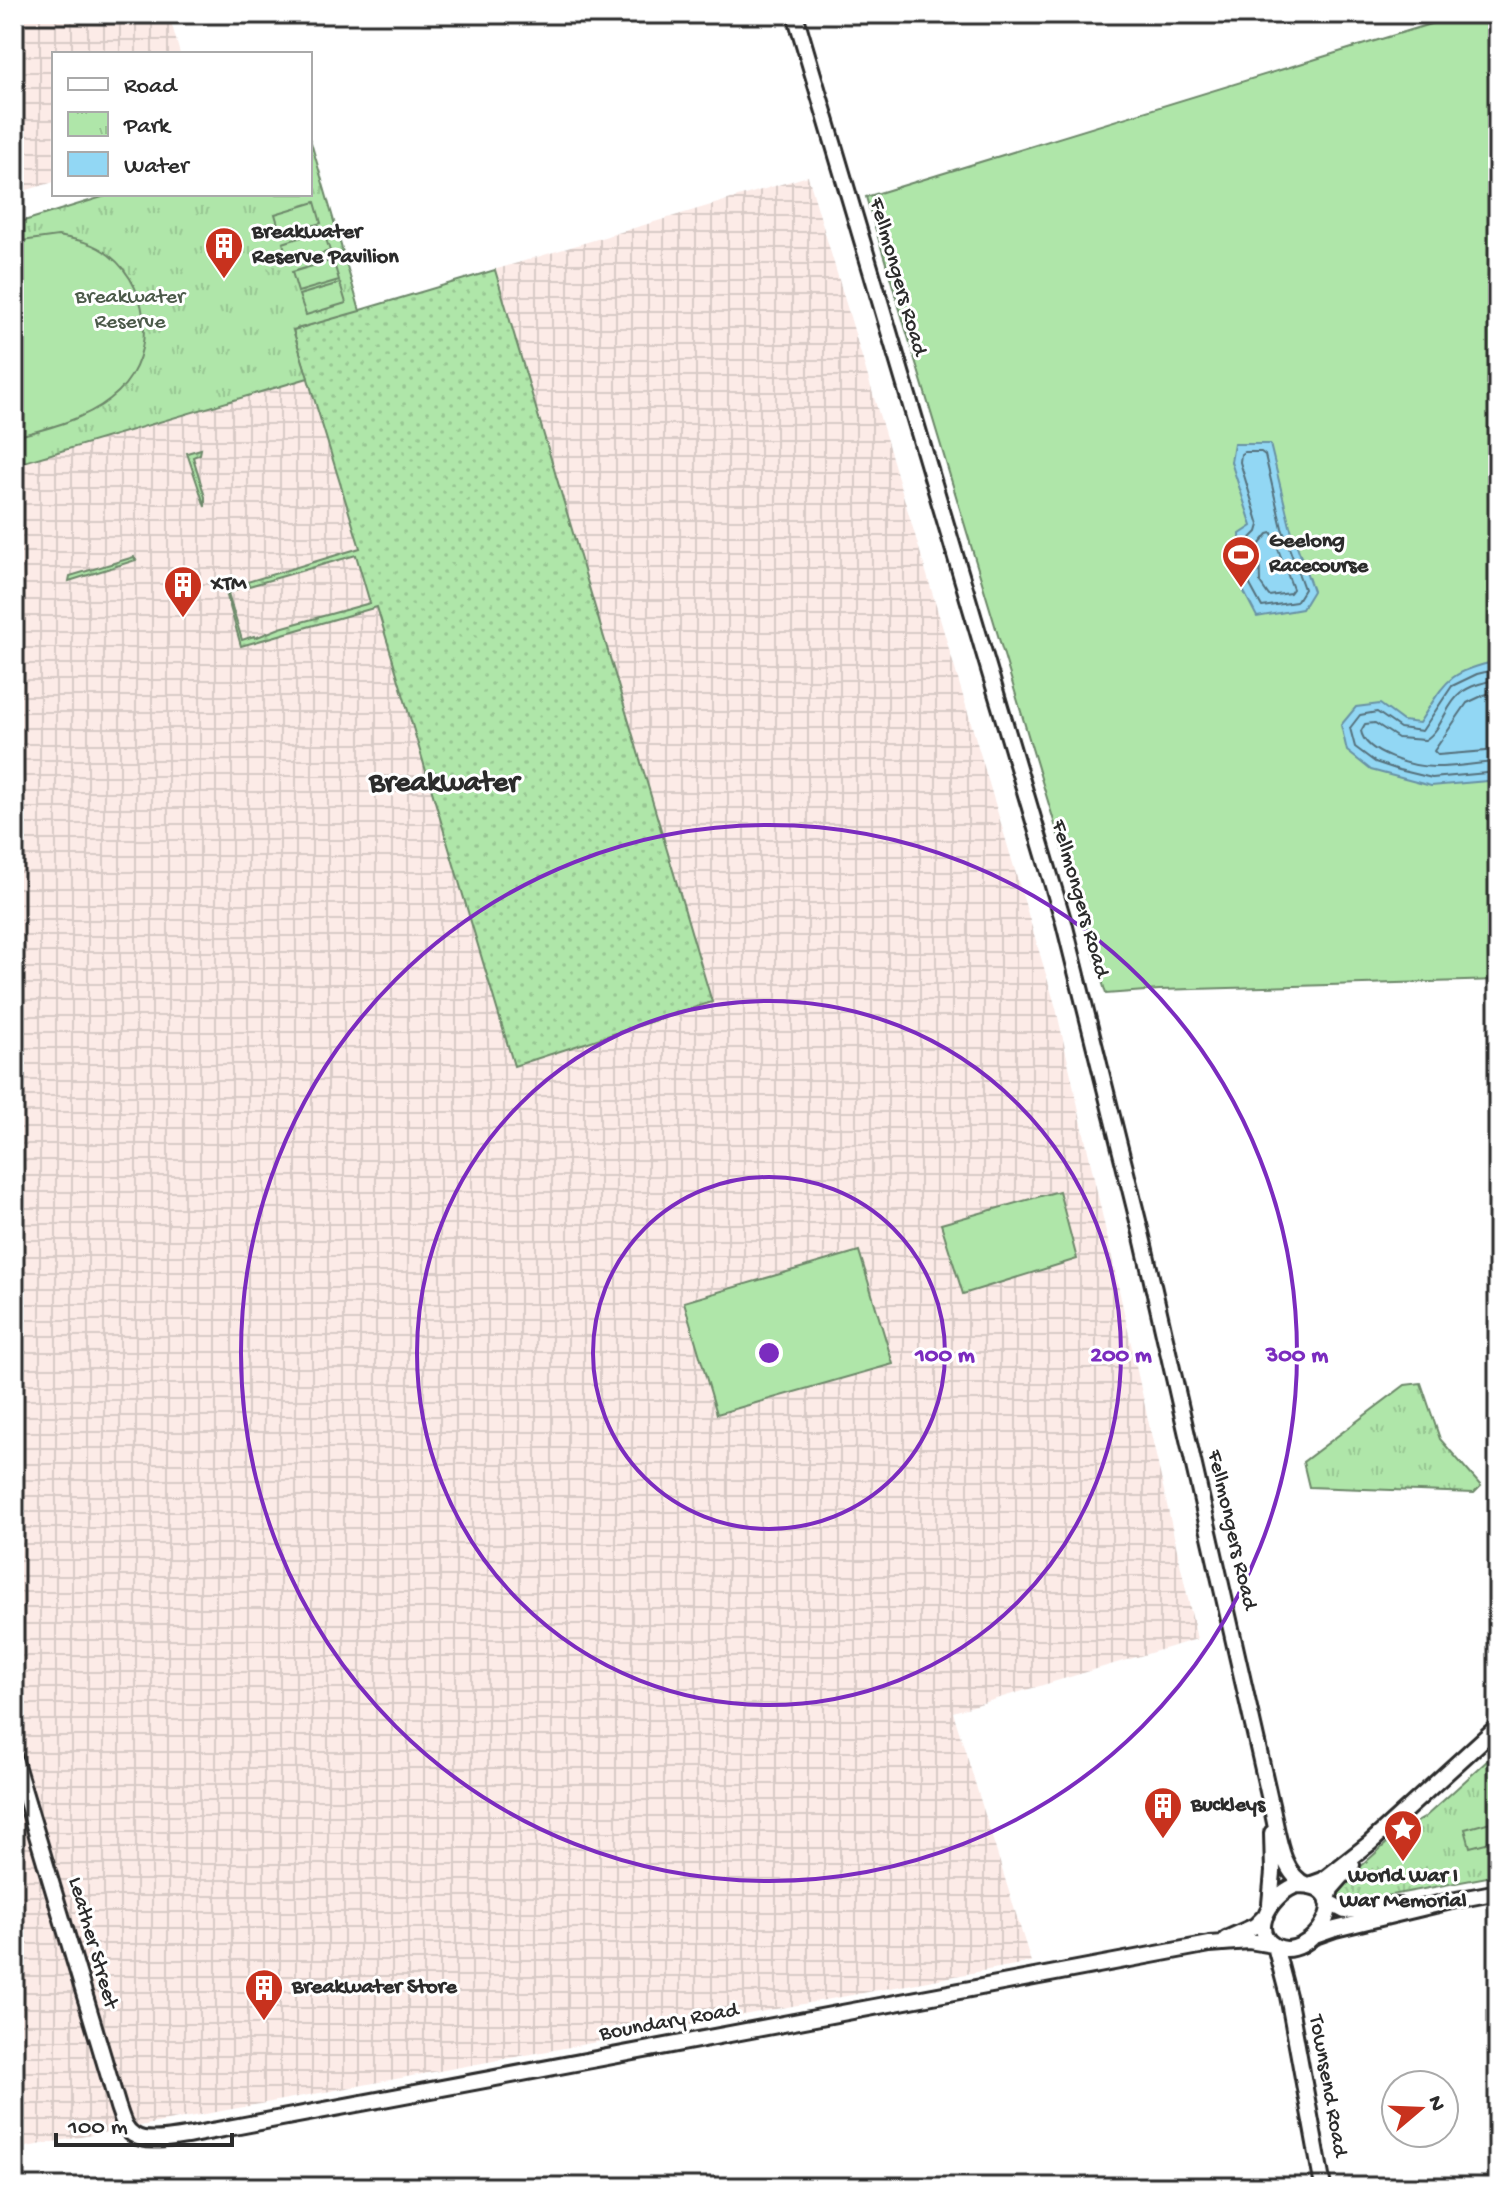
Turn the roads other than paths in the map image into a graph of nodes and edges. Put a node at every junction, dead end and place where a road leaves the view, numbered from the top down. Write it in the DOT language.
graph roads {
  1 [pos="795,14"];
  2 [pos="1498,1726"];
  3 [pos="14,1758"];
  4 [pos="1272,1809"];
  5 [pos="1370,1843"];
  6 [pos="1308,1885"];
  7 [pos="1498,1892"];
  8 [pos="1328,1901"];
  9 [pos="1451,1901"];
  10 [pos="1267,1912"];
  11 [pos="1308,1940"];
  12 [pos="1210,1944"];
  13 [pos="1274,1945"];
  14 [pos="1287,1992"];
  15 [pos="136,2137"];
  16 [pos="1323,2187"];
  1 -- 4 [label="main road, Fellmongers Road"];
  2 -- 5 [label="main road"];
  3 -- 15 [label="main road, Leather Street"];
  4 -- 6 [label="main road, Fellmongers Road"];
  4 -- 10 [label="main road, Fellmongers Road"];
  5 -- 6 [label="main road"];
  5 -- 8 [label="main road"];
  6 -- 8 [label="main road"];
  6 -- 10 [label="main road"];
  7 -- 9 [label="main road"];
  8 -- 9 [label="main road"];
  8 -- 11 [label="main road"];
  9 -- 11 [label="main road"];
  10 -- 12 [label="main road, Boundary Road"];
  10 -- 13 [label="main road"];
  11 -- 13 [label="main road"];
  11 -- 14 [label="main road, Townsend Road"];
  12 -- 13 [label="main road, Boundary Road"];
  12 -- 15 [label="main road, Boundary Road"];
  13 -- 14 [label="main road, Townsend Road"];
  14 -- 16 [label="main road, Townsend Road"];
}
